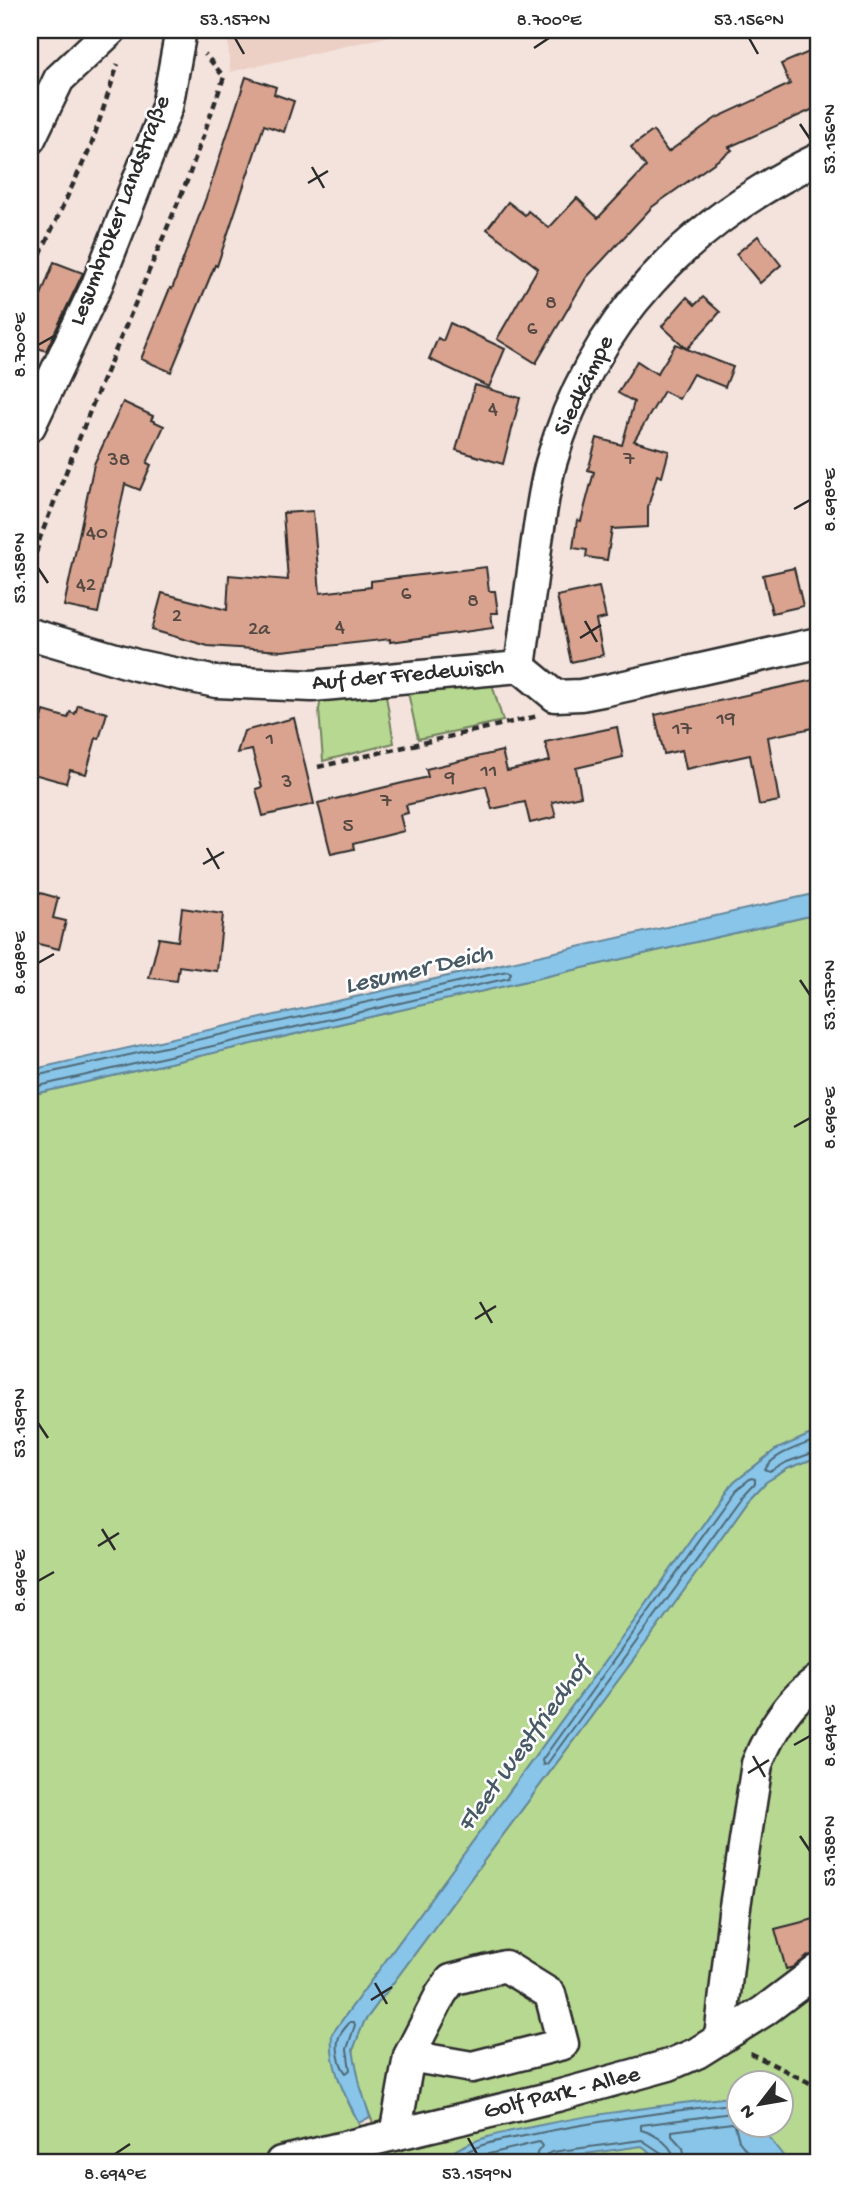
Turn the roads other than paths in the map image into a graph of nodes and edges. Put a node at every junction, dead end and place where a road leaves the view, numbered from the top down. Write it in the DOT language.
graph roads {
  1 [pos="191,39"];
  2 [pos="116,43"];
  3 [pos="30,139"];
  4 [pos="818,159"];
  5 [pos="30,426"];
  6 [pos="30,634"];
  7 [pos="818,643"];
  8 [pos="520,667"];
  9 [pos="818,1680"];
  10 [pos="818,1970"];
  11 [pos="720,2038"];
  12 [pos="409,2056"];
  13 [pos="395,2135"];
  14 [pos="281,2162"];
  1 -- 5 [label="street, Lesumbroker Landstraße"];
  2 -- 3 [label="street"];
  4 -- 8 [label="street, Siedkämpe"];
  6 -- 8 [label="street, Auf der Fredewisch"];
  7 -- 8 [label="street, Auf der Fredewisch"];
  9 -- 11 [label="street"];
  10 -- 11 [label="street, Golf Park - Allee"];
  11 -- 13 [label="street, Golf Park - Allee"];
  12 -- 12 [label="street"];
  12 -- 13 [label="street"];
  13 -- 14 [label="street, Golf Park - Allee"];
}
